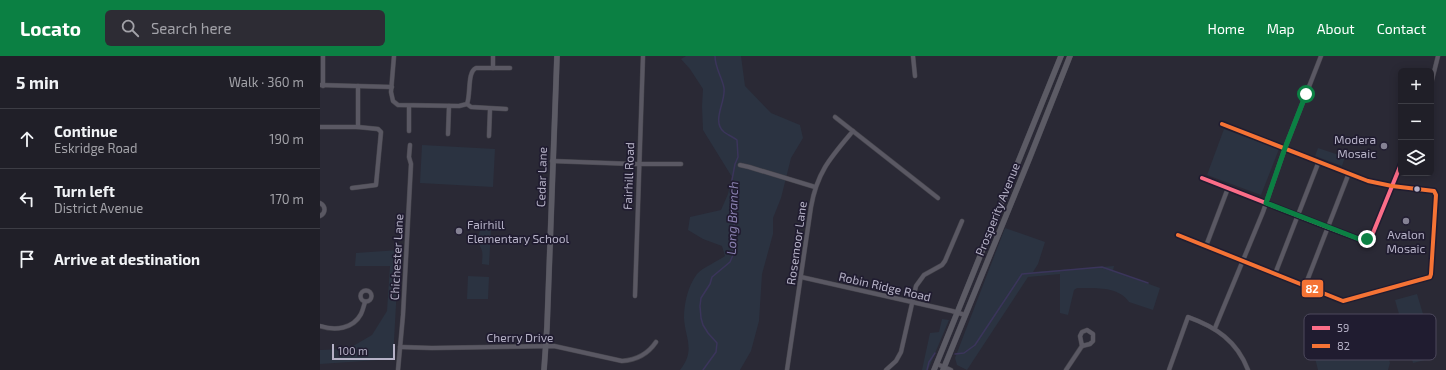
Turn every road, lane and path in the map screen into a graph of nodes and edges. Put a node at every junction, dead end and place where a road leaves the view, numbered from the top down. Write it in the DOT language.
graph roads {
  1 [pos="323,56"];
  2 [pos="394,56"];
  3 [pos="493,56"];
  4 [pos="557,56"];
  5 [pos="643,56"];
  6 [pos="913,56"];
  7 [pos="1061,56"];
  8 [pos="1070,56"];
  9 [pos="1321,56"];
  10 [pos="1438,56"];
  11 [pos="493,68"];
  12 [pos="510,68"];
  13 [pos="1434,72"];
  14 [pos="915,76"];
  15 [pos="321,86"];
  16 [pos="358,86"];
  17 [pos="392,87"];
  18 [pos="467,104"];
  19 [pos="409,106"];
  20 [pos="449,106"];
  21 [pos="490,109"];
  22 [pos="506,109"];
  23 [pos="835,117"];
  24 [pos="1222,124"];
  25 [pos="320,127"];
  26 [pos="358,127"];
  27 [pos="409,131"];
  28 [pos="853,131"];
  29 [pos="448,134"];
  30 [pos="489,136"];
  31 [pos="410,145"];
  32 [pos="1285,148"];
  33 [pos="552,160"];
  34 [pos="1319,161"];
  35 [pos="638,164"];
  36 [pos="681,164"];
  37 [pos="740,165"];
  38 [pos="1398,171"];
  39 [pos="1349,173"];
  40 [pos="1202,178"];
  41 [pos="1392,186"];
  42 [pos="815,187"];
  43 [pos="352,188"];
  44 [pos="1228,188"];
  45 [pos="938,198"];
  46 [pos="320,203"];
  47 [pos="1266,203"];
  48 [pos="1298,215"];
  49 [pos="320,216"];
  50 [pos="962,221"];
  51 [pos="1327,227"];
  52 [pos="1178,235"];
  53 [pos="1206,246"];
  54 [pos="1242,260"];
  55 [pos="1275,274"];
  56 [pos="801,277"];
  57 [pos="1305,286"];
  58 [pos="635,296"];
  59 [pos="365,302"];
  60 [pos="912,303"];
  61 [pos="958,313"];
  62 [pos="965,316"];
  63 [pos="320,326"];
  64 [pos="1215,328"];
  65 [pos="656,342"];
  66 [pos="546,346"];
  67 [pos="1082,346"];
  68 [pos="400,347"];
  69 [pos="935,367"];
  70 [pos="943,369"];
  71 [pos="398,370"];
  72 [pos="544,370"];
  73 [pos="787,370"];
  74 [pos="886,370"];
  75 [pos="951,370"];
  76 [pos="1066,370"];
  77 [pos="1170,370"];
  78 [pos="1248,370"];
  1 -- 15 [label="street"];
  2 -- 17 [label="street"];
  3 -- 11 [label="street"];
  4 -- 33 [label="main road, Cedar Lane"];
  5 -- 35 [label="street, Fairhill Road"];
  6 -- 14 [label="street"];
  7 -- 61 [label="main road, Prosperity Avenue"];
  8 -- 62 [label="main road, Prosperity Avenue"];
  9 -- 32 [label="street"];
  10 -- 13 [label="street"];
  11 -- 12 [label="street"];
  11 -- 18 [label="street"];
  15 -- 16 [label="street"];
  16 -- 17 [label="street"];
  16 -- 26 [label="street"];
  17 -- 19 [label="street"];
  18 -- 20 [label="street"];
  18 -- 21 [label="street"];
  19 -- 20 [label="street"];
  19 -- 27 [label="street"];
  20 -- 29 [label="street"];
  21 -- 22 [label="street"];
  21 -- 30 [label="street"];
  23 -- 28 [label="street"];
  24 -- 32 [label="street"];
  25 -- 26 [label="street"];
  26 -- 43 [label="street"];
  28 -- 42 [label="street, Rosemoor Lane"];
  28 -- 45 [label="street"];
  31 -- 68 [label="street, Chichester Lane"];
  32 -- 34 [label="street"];
  32 -- 47 [label="street"];
  33 -- 35 [label="street"];
  33 -- 66 [label="main road, Cedar Lane"];
  34 -- 39 [label="street"];
  34 -- 48 [label="street"];
  35 -- 36 [label="street"];
  35 -- 58 [label="street, Fairhill Road"];
  37 -- 42 [label="street"];
  38 -- 41 [label="street"];
  39 -- 41 [label="street"];
  39 -- 51 [label="street"];
  40 -- 44 [label="street"];
  41 -- 51 [label="street"];
  41 -- 57 [label="street"];
  42 -- 56 [label="street, Rosemoor Lane"];
  44 -- 47 [label="street"];
  44 -- 53 [label="street"];
  46 -- 49 [label="street"];
  47 -- 48 [label="street"];
  47 -- 54 [label="street"];
  48 -- 51 [label="street"];
  48 -- 55 [label="street"];
  50 -- 60 [label="street"];
  51 -- 57 [label="street"];
  52 -- 53 [label="street"];
  53 -- 54 [label="street"];
  54 -- 55 [label="street"];
  54 -- 64 [label="street"];
  55 -- 57 [label="street"];
  56 -- 60 [label="street, Robin Ridge Road"];
  56 -- 73 [label="street, Rosemoor Lane"];
  59 -- 63 [label="street"];
  60 -- 61 [label="street, Robin Ridge Road"];
  60 -- 74 [label="street"];
  61 -- 62 [label="street, Robin Ridge Road"];
  61 -- 69 [label="main road, Prosperity Avenue"];
  62 -- 70 [label="main road, Prosperity Avenue"];
  64 -- 77 [label="street"];
  64 -- 78 [label="street"];
  65 -- 66 [label="street, Cherry Drive"];
  66 -- 68 [label="street, Cherry Drive"];
  66 -- 72 [label="main road, Cedar Lane"];
  67 -- 76 [label="street"];
  68 -- 71 [label="street, Chichester Lane"];
  69 -- 70 [label="street"];
  70 -- 75 [label="street"];
}
